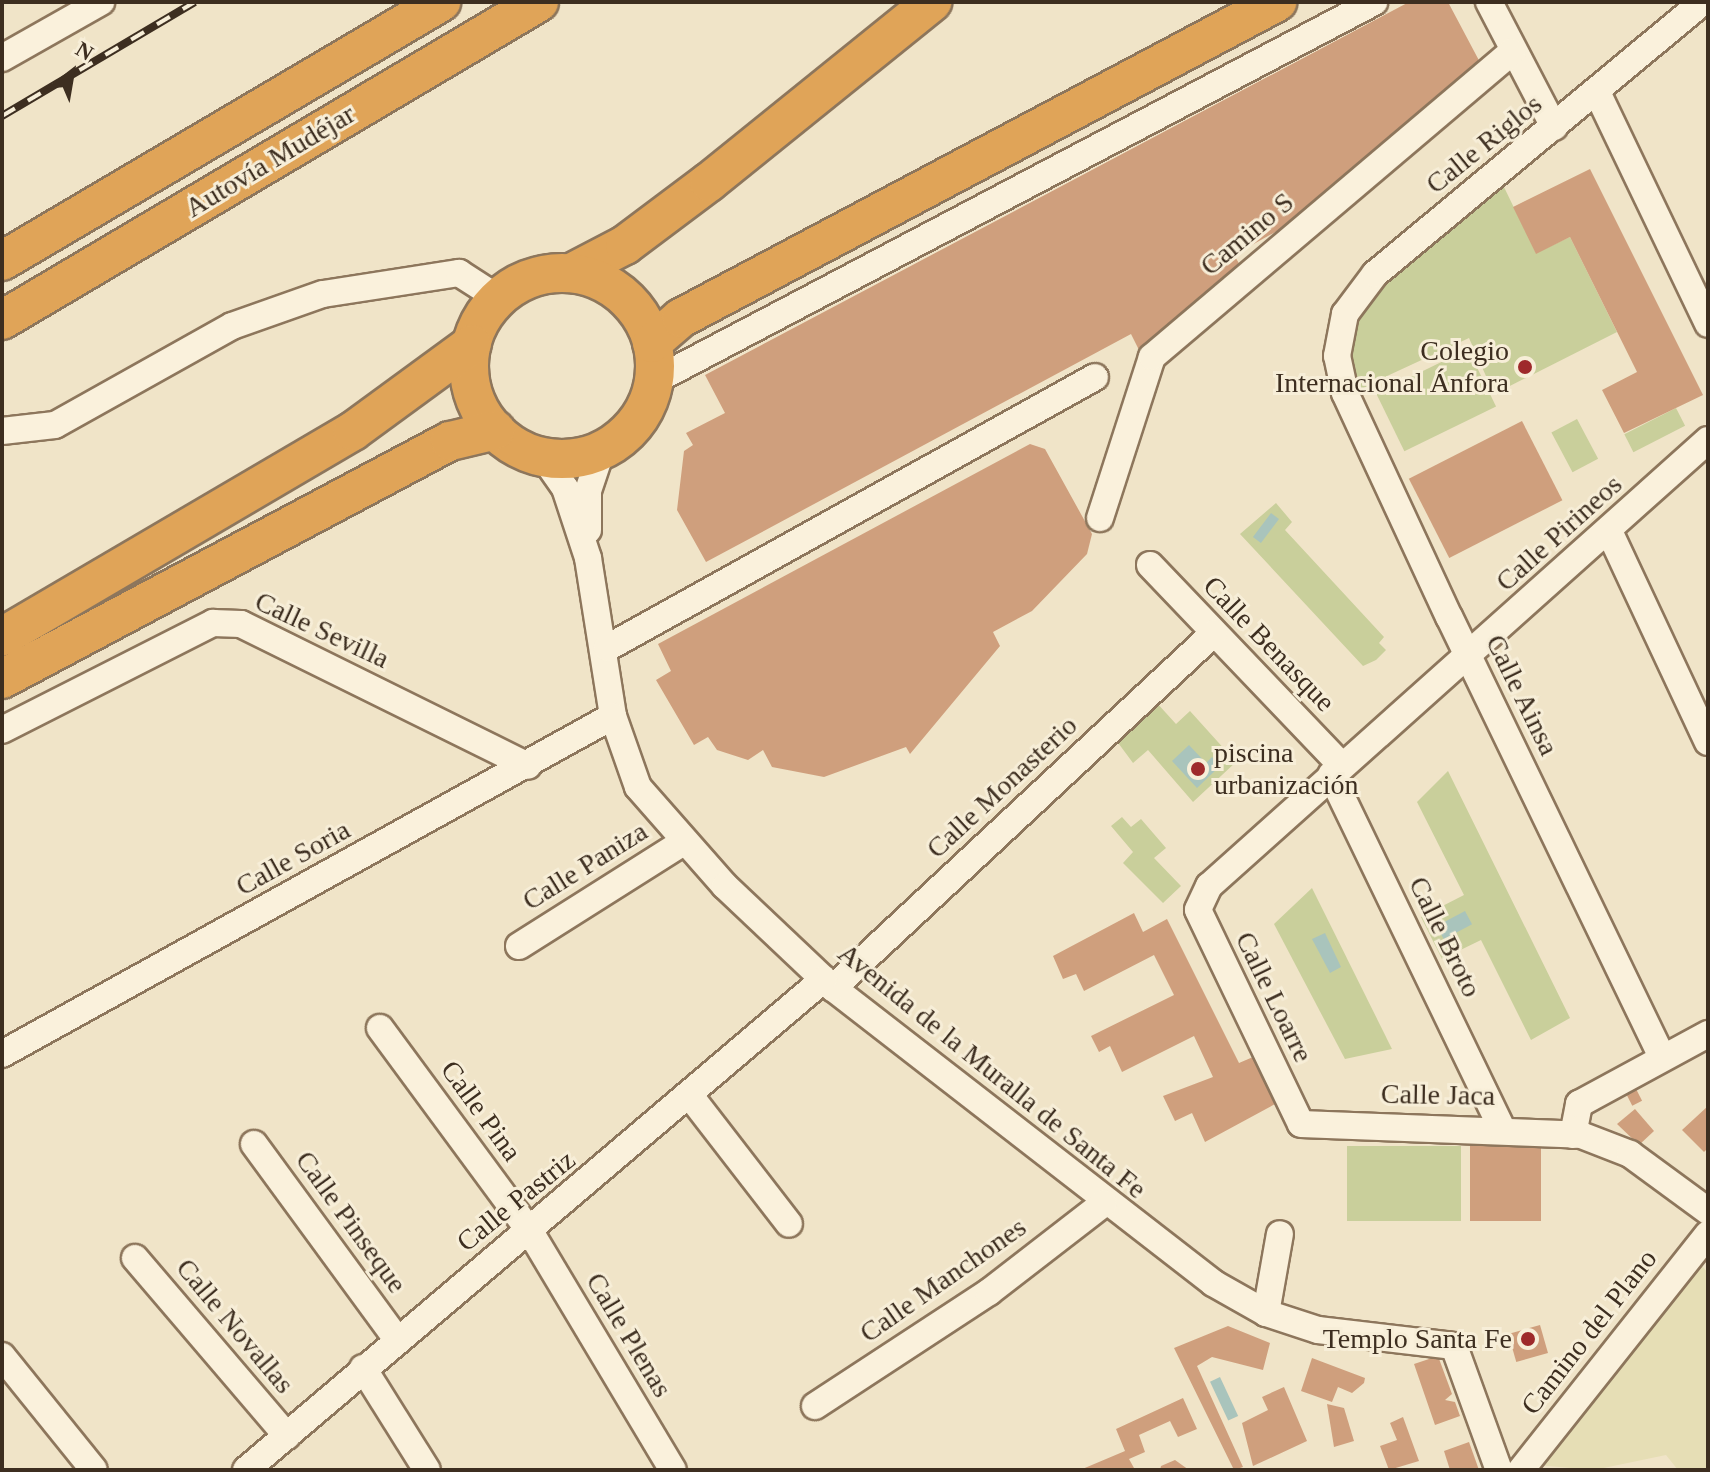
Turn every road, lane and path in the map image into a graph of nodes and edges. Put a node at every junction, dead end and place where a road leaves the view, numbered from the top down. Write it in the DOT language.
graph roads {
  1 [pos="101,2"];
  2 [pos="441,2"];
  3 [pos="539,2"];
  4 [pos="932,2"];
  5 [pos="1277,2"];
  6 [pos="1374,2"];
  7 [pos="1489,2"];
  8 [pos="1703,2"];
  9 [pos="1512,52"];
  10 [pos="2,58"];
  11 [pos="1597,92"];
  12 [pos="1554,127"];
  13 [pos="2,261"];
  14 [pos="571,273"];
  15 [pos="498,298"];
  16 [pos="2,320"];
  17 [pos="1708,324"];
  18 [pos="652,343"];
  19 [pos="472,344"];
  20 [pos="1337,356"];
  21 [pos="1095,377"];
  22 [pos="654,381"];
  23 [pos="496,430"];
  24 [pos="2,431"];
  25 [pos="1708,440"];
  26 [pos="601,452"];
  27 [pos="544,458"];
  28 [pos="1100,518"];
  29 [pos="1609,531"];
  30 [pos="588,558"];
  31 [pos="1150,565"];
  32 [pos="1214,633"];
  33 [pos="2,637"];
  34 [pos="607,648"];
  35 [pos="1468,659"];
  36 [pos="2,679"];
  37 [pos="613,716"];
  38 [pos="2,730"];
  39 [pos="1708,742"];
  40 [pos="528,766"];
  41 [pos="1336,771"];
  42 [pos="685,841"];
  43 [pos="1202,897"];
  44 [pos="519,946"];
  45 [pos="828,983"];
  46 [pos="380,1028"];
  47 [pos="1708,1034"];
  48 [pos="2,1054"];
  49 [pos="1662,1057"];
  50 [pos="691,1097"];
  51 [pos="1301,1124"];
  52 [pos="1502,1128"];
  53 [pos="1573,1135"];
  54 [pos="254,1144"];
  55 [pos="1104,1203"];
  56 [pos="1708,1211"];
  57 [pos="789,1224"];
  58 [pos="531,1233"];
  59 [pos="1280,1234"];
  60 [pos="1708,1234"];
  61 [pos="135,1258"];
  62 [pos="1266,1313"];
  63 [pos="396,1338"];
  64 [pos="2,1356"];
  65 [pos="363,1368"];
  66 [pos="815,1406"];
  67 [pos="287,1436"];
  68 [pos="94,1470"];
  69 [pos="246,1470"];
  70 [pos="427,1470"];
  71 [pos="673,1470"];
  72 [pos="1499,1470"];
  73 [pos="1521,1470"];
  1 -- 10 [label="street"];
  2 -- 13 [label="highway, Autovía Mudéjar"];
  3 -- 16 [label="highway, Autovía Mudéjar"];
  4 -- 14 [label="highway"];
  5 -- 18 [label="highway"];
  6 -- 22 [label="street"];
  7 -- 9 [label="street"];
  8 -- 11 [label="street, Calle Riglos"];
  9 -- 12 [label="street"];
  9 -- 28 [label="street, Camino S"];
  11 -- 12 [label="street, Calle Riglos"];
  11 -- 17 [label="street"];
  12 -- 20 [label="street, Calle Riglos"];
  14 -- 15 [label="highway"];
  14 -- 18 [label="highway"];
  15 -- 19 [label="highway"];
  15 -- 24 [label="street"];
  18 -- 22 [label="highway"];
  19 -- 23 [label="highway"];
  19 -- 33 [label="highway"];
  20 -- 35 [label="street, Calle Ainsa"];
  21 -- 34 [label="street"];
  22 -- 26 [label="highway"];
  23 -- 27 [label="highway"];
  23 -- 36 [label="highway"];
  25 -- 29 [label="street, Calle Pirineos"];
  26 -- 27 [label="highway"];
  26 -- 30 [label="street, Avenida de la Muralla de Santa Fe"];
  27 -- 30 [label="street, Avenida de la Muralla de Santa Fe"];
  29 -- 35 [label="street, Calle Pirineos"];
  29 -- 39 [label="street"];
  30 -- 34 [label="street, Avenida de la Muralla de Santa Fe"];
  31 -- 32 [label="street, Calle Benasque"];
  32 -- 41 [label="street, Calle Benasque"];
  32 -- 45 [label="street, Calle Monasterio"];
  34 -- 37 [label="street, Avenida de la Muralla de Santa Fe"];
  35 -- 41 [label="street, Calle Pirineos"];
  35 -- 49 [label="street, Calle Ainsa"];
  37 -- 40 [label="street, Calle Soria"];
  37 -- 42 [label="street, Avenida de la Muralla de Santa Fe"];
  38 -- 40 [label="street, Calle Sevilla"];
  40 -- 48 [label="street, Calle Soria"];
  41 -- 43 [label="street, Calle Pirineos"];
  41 -- 52 [label="street, Calle Broto"];
  42 -- 44 [label="street, Calle Paniza"];
  42 -- 45 [label="street, Avenida de la Muralla de Santa Fe"];
  43 -- 51 [label="street, Calle Loarre"];
  45 -- 50 [label="street, Calle Pastriz"];
  45 -- 55 [label="street, Avenida de la Muralla de Santa Fe"];
  46 -- 58 [label="street, Calle Pina"];
  47 -- 49 [label="street"];
  49 -- 53 [label="street"];
  50 -- 57 [label="street"];
  50 -- 58 [label="street, Calle Pastriz"];
  51 -- 52 [label="street, Calle Jaca"];
  52 -- 53 [label="street, Calle Jaca"];
  53 -- 56 [label="street, Calle Jaca"];
  54 -- 63 [label="street, Calle Pinseque"];
  55 -- 62 [label="street, Avenida de la Muralla de Santa Fe"];
  55 -- 66 [label="street, Calle Manchones"];
  58 -- 63 [label="street, Calle Pastriz"];
  58 -- 71 [label="street, Calle Plenas"];
  59 -- 62 [label="street"];
  60 -- 73 [label="street, Camino del Plano"];
  61 -- 67 [label="street, Calle Novallas"];
  62 -- 72 [label="street, Avenida de la Muralla de Santa Fe"];
  63 -- 65 [label="street, Calle Pastriz"];
  64 -- 68 [label="street"];
  65 -- 67 [label="street, Calle Pastriz"];
  65 -- 70 [label="street"];
  67 -- 69 [label="street, Calle Pastriz"];
}
